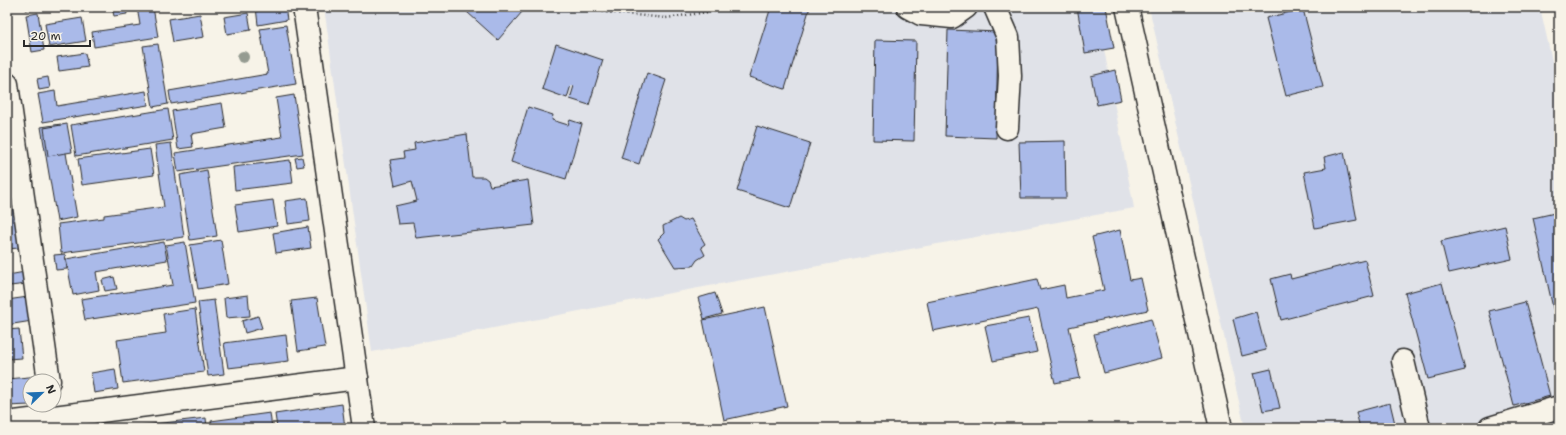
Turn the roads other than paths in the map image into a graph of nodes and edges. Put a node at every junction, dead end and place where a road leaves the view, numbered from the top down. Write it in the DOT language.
graph roads {
  1 [pos="304,7"];
  2 [pos="908,7"];
  3 [pos="966,7"];
  4 [pos="995,7"];
  5 [pos="1127,7"];
  6 [pos="7,84"];
  7 [pos="1007,128"];
  8 [pos="1402,361"];
  9 [pos="48,373"];
  10 [pos="357,378"];
  11 [pos="1559,407"];
  12 [pos="46,417"];
  13 [pos="7,423"];
  14 [pos="364,428"];
  15 [pos="1221,428"];
  16 [pos="1419,428"];
  17 [pos="1490,428"];
  1 -- 10 [label="street"];
  2 -- 3 [label="street"];
  4 -- 7 [label="street"];
  5 -- 15 [label="street"];
  6 -- 9 [label="street"];
  8 -- 16 [label="street"];
  10 -- 12 [label="street"];
  10 -- 14 [label="street"];
  11 -- 17 [label="street"];
  12 -- 13 [label="street"];
}
